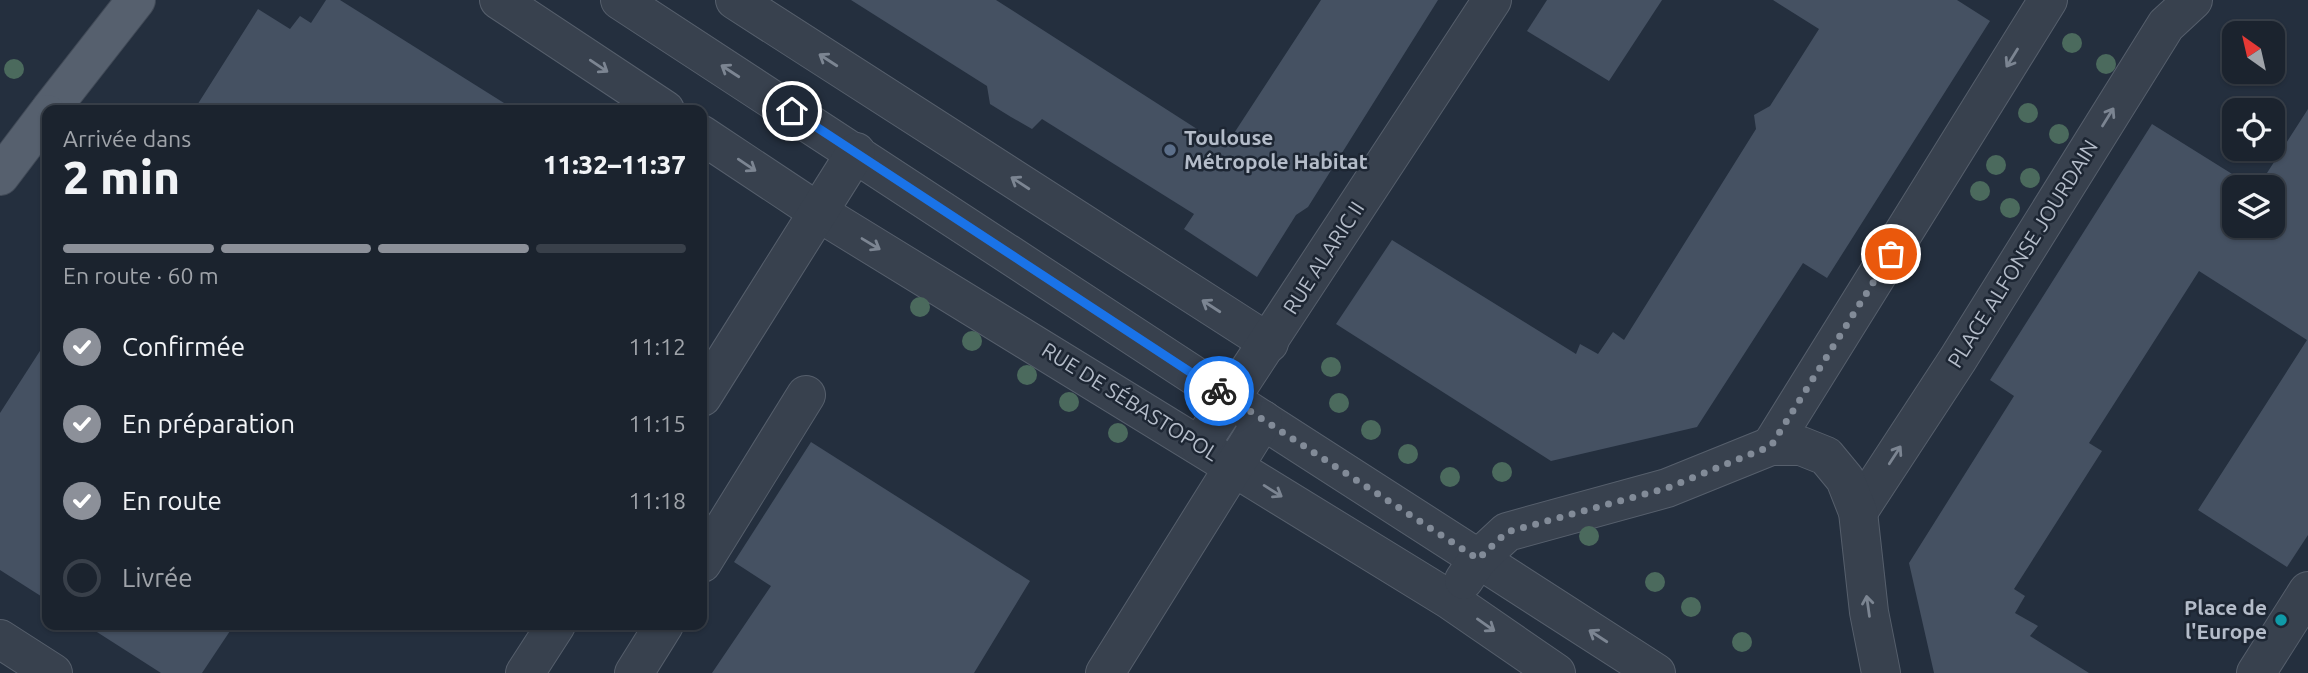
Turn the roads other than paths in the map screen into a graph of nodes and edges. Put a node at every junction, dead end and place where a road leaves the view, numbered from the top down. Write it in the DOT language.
graph roads {
  1 [pos="154,0"];
  2 [pos="499,0"];
  3 [pos="620,0"];
  4 [pos="735,0"];
  5 [pos="1493,0"];
  6 [pos="2048,0"];
  7 [pos="2193,0"];
  8 [pos="126,13"];
  9 [pos="54,105"];
  10 [pos="657,105"];
  11 [pos="42,121"];
  12 [pos="707,138"];
  13 [pos="856,152"];
  14 [pos="0,176"];
  15 [pos="818,212"];
  16 [pos="1269,342"];
  17 [pos="707,389"];
  18 [pos="806,395"];
  19 [pos="1230,399"];
  20 [pos="1263,420"];
  21 [pos="1200,445"];
  22 [pos="1771,446"];
  23 [pos="1235,467"];
  24 [pos="1858,512"];
  25 [pos="707,555"];
  26 [pos="1478,559"];
  27 [pos="2308,591"];
  28 [pos="1450,600"];
  29 [pos="553,630"];
  30 [pos="661,630"];
  31 [pos="0,639"];
  32 [pos="1546,670"];
  33 [pos="53,673"];
  34 [pos="525,673"];
  35 [pos="634,673"];
  36 [pos="1105,673"];
  37 [pos="1656,673"];
  38 [pos="1881,673"];
  39 [pos="2256,673"];
  1 -- 8 [label="street"];
  2 -- 10 [label="street, one-way"];
  13 -- 3 [label="street, one-way"];
  16 -- 4 [label="street, one-way"];
  5 -- 16 [label="street, RUE ALARIC II"];
  6 -- 22 [label="street, one-way"];
  24 -- 7 [label="street, PLACE ALFONSE JOURDAIN, one-way"];
  8 -- 9 [label="main road"];
  11 -- 14 [label="main road"];
  12 -- 15 [label="street, RUE DE SÉBASTOPOL, one-way"];
  13 -- 15 [label="street"];
  13 -- 19 [label="street"];
  15 -- 17 [label="street"];
  15 -- 21 [label="street, RUE DE SÉBASTOPOL, one-way"];
  16 -- 19 [label="street, RUE ALARIC II"];
  18 -- 25 [label="street"];
  19 -- 20 [label="street"];
  19 -- 21 [label="street, RUE ALARIC II"];
  20 -- 23 [label="street"];
  20 -- 26 [label="street"];
  21 -- 23 [label="street, RUE DE SÉBASTOPOL"];
  22 -- 24 [label="street"];
  22 -- 26 [label="street"];
  23 -- 28 [label="street, RUE DE SÉBASTOPOL, one-way"];
  23 -- 36 [label="street"];
  38 -- 24 [label="street, one-way"];
  26 -- 28 [label="street"];
  37 -- 26 [label="street, one-way"];
  27 -- 39 [label="street"];
  28 -- 32 [label="street, RUE DE SÉBASTOPOL, one-way"];
  29 -- 34 [label="street"];
  30 -- 35 [label="street"];
  31 -- 33 [label="street"];
}
